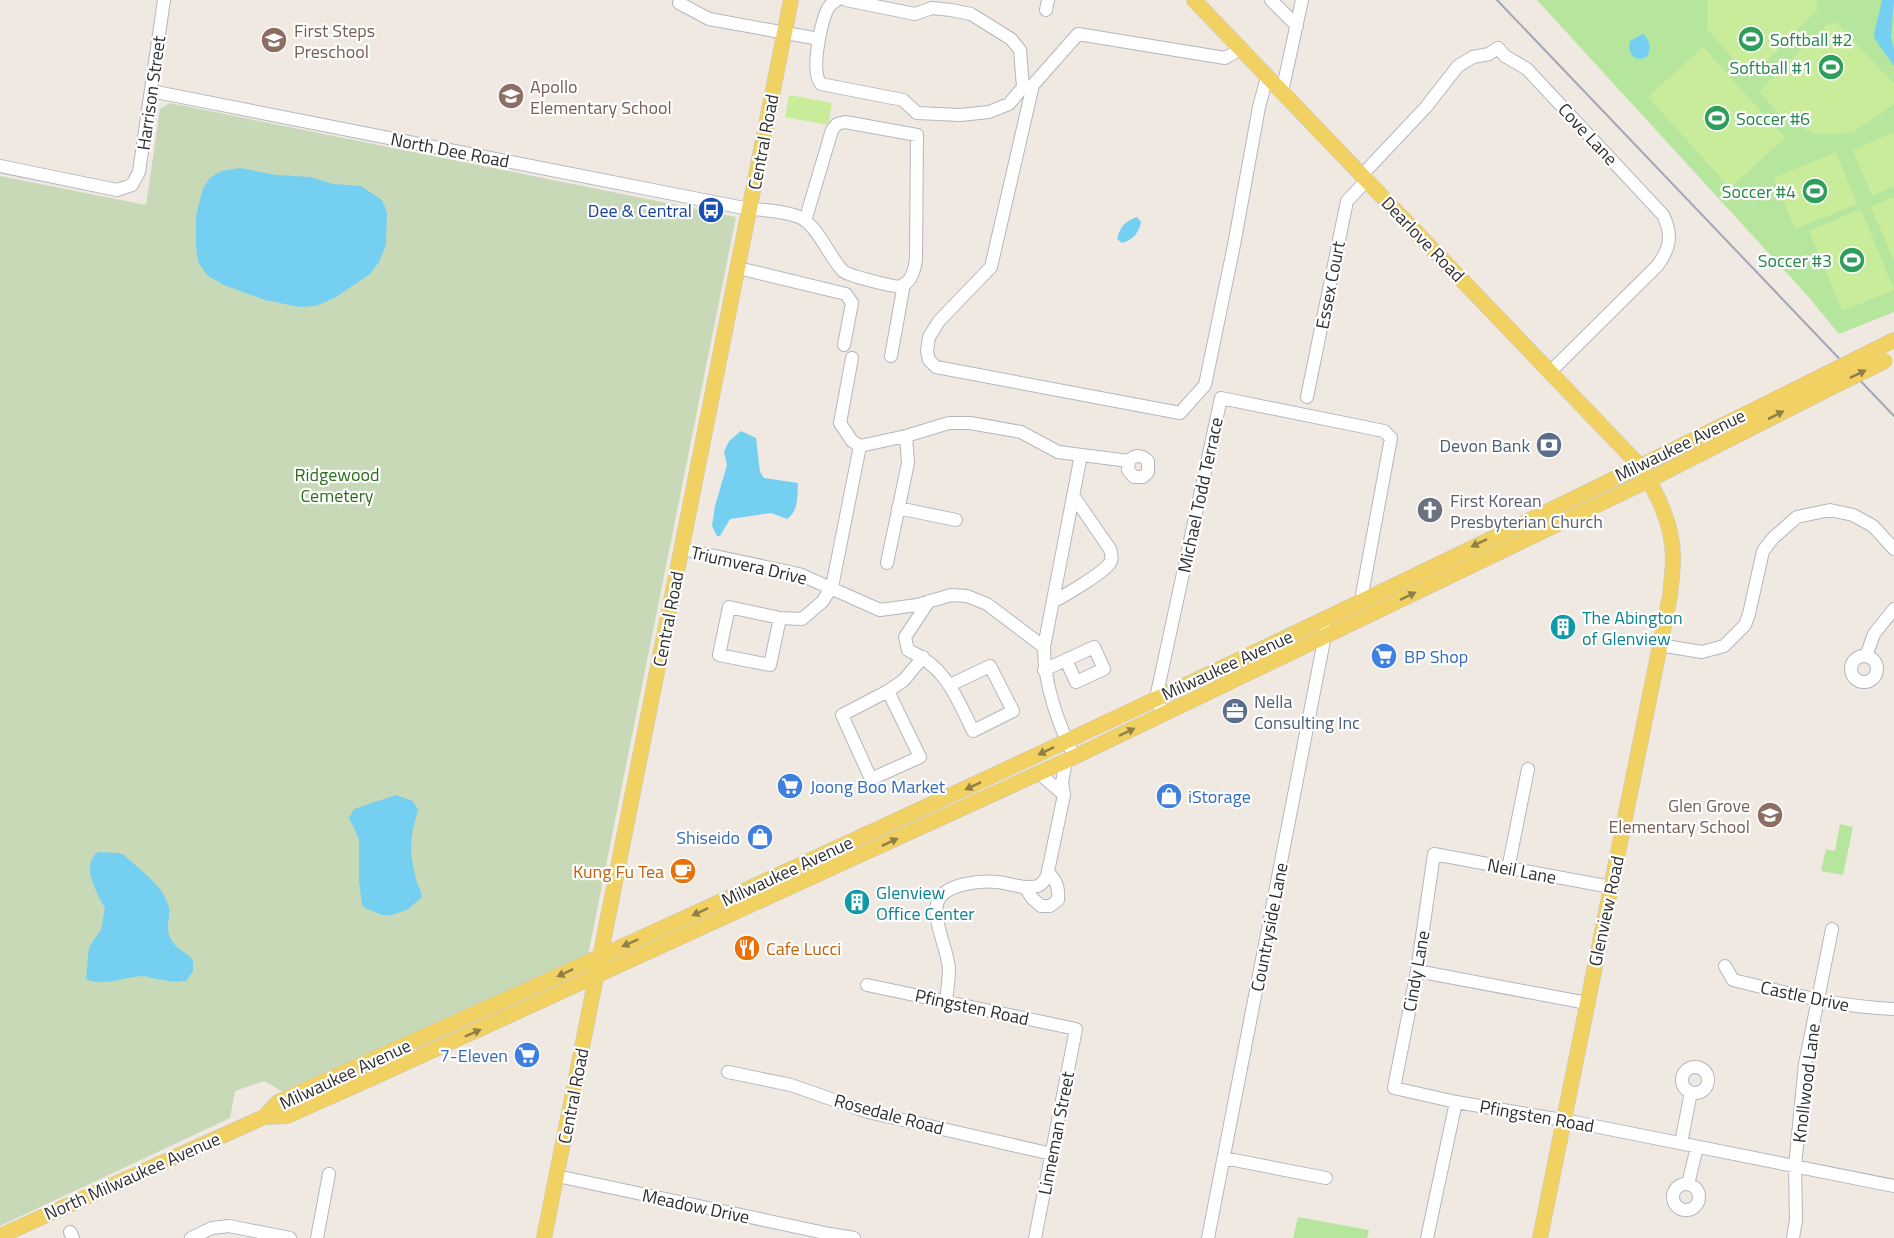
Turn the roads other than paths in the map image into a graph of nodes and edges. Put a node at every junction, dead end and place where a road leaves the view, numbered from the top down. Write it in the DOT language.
graph roads {
  1 [pos="164,0"];
  2 [pos="791,0"];
  3 [pos="837,0"];
  4 [pos="846,0"];
  5 [pos="1194,0"];
  6 [pos="1271,0"];
  7 [pos="1302,0"];
  8 [pos="679,3"];
  9 [pos="1297,26"];
  10 [pos="784,34"];
  11 [pos="819,39"];
  12 [pos="1241,49"];
  13 [pos="1267,77"];
  14 [pos="151,91"];
  15 [pos="1282,92"];
  16 [pos="0,166"];
  17 [pos="1364,177"];
  18 [pos="749,209"];
  19 [pos="805,221"];
  20 [pos="738,268"];
  21 [pos="902,285"];
  22 [pos="1894,340"];
  23 [pos="844,345"];
  24 [pos="891,356"];
  25 [pos="1884,356"];
  26 [pos="852,358"];
  27 [pos="1551,371"];
  28 [pos="1825,382"];
  29 [pos="1307,397"];
  30 [pos="906,436"];
  31 [pos="860,446"];
  32 [pos="1081,454"];
  33 [pos="1129,461"];
  34 [pos="1639,465"];
  35 [pos="1649,480"];
  36 [pos="1074,497"];
  37 [pos="898,508"];
  38 [pos="956,520"];
  39 [pos="682,549"];
  40 [pos="1894,549"];
  41 [pos="887,563"];
  42 [pos="832,587"];
  43 [pos="1361,600"];
  44 [pos="929,601"];
  45 [pos="1054,601"];
  46 [pos="1894,609"];
  47 [pos="1329,616"];
  48 [pos="780,618"];
  49 [pos="1325,636"];
  50 [pos="1659,645"];
  51 [pos="1044,647"];
  52 [pos="1866,656"];
  53 [pos="923,657"];
  54 [pos="1066,660"];
  55 [pos="1044,670"];
  56 [pos="950,685"];
  57 [pos="888,691"];
  58 [pos="1156,698"];
  59 [pos="1163,714"];
  60 [pos="1067,741"];
  61 [pos="1070,759"];
  62 [pos="1528,769"];
  63 [pos="1039,773"];
  64 [pos="1064,795"];
  65 [pos="1434,854"];
  66 [pos="797,867"];
  67 [pos="1508,868"];
  68 [pos="1048,873"];
  69 [pos="1025,887"];
  70 [pos="1611,887"];
  71 [pos="736,913"];
  72 [pos="1832,929"];
  73 [pos="601,956"];
  74 [pos="1725,966"];
  75 [pos="1417,971"];
  76 [pos="597,977"];
  77 [pos="867,985"];
  78 [pos="946,1001"];
  79 [pos="1817,1001"];
  80 [pos="1587,1003"];
  81 [pos="1894,1009"];
  82 [pos="1076,1029"];
  83 [pos="728,1072"];
  84 [pos="1395,1088"];
  85 [pos="1691,1092"];
  86 [pos="1456,1102"];
  87 [pos="264,1117"];
  88 [pos="1564,1121"];
  89 [pos="1681,1143"];
  90 [pos="1697,1146"];
  91 [pos="1052,1154"];
  92 [pos="1224,1158"];
  93 [pos="1795,1166"];
  94 [pos="329,1174"];
  95 [pos="557,1176"];
  96 [pos="1326,1178"];
  97 [pos="1688,1184"];
  98 [pos="1894,1186"];
  99 [pos="0,1236"];
  100 [pos="832,1236"];
  101 [pos="194,1237"];
  102 [pos="290,1238"];
  103 [pos="317,1238"];
  104 [pos="544,1238"];
  105 [pos="854,1238"];
  106 [pos="1035,1238"];
  107 [pos="1208,1238"];
  108 [pos="1427,1238"];
  109 [pos="1540,1238"];
  110 [pos="1793,1238"];
  1 -- 14 [label="street, Harrison Street"];
  2 -- 10 [label="main road, Central Road"];
  3 -- 11 [label="street"];
  4 -- 11 [label="street"];
  5 -- 12 [label="main road, Dearlove Road"];
  6 -- 9 [label="street"];
  7 -- 9 [label="street"];
  8 -- 10 [label="street"];
  9 -- 15 [label="street"];
  10 -- 11 [label="street"];
  10 -- 18 [label="main road, Central Road"];
  12 -- 13 [label="main road, Dearlove Road"];
  12 -- 13 [label="street"];
  13 -- 15 [label="main road, Dearlove Road"];
  14 -- 16 [label="street, Harrison Street"];
  14 -- 18 [label="street, North Dee Road"];
  15 -- 17 [label="main road, Dearlove Road"];
  17 -- 27 [label="main road, Dearlove Road"];
  17 -- 27 [label="street, Cove Lane"];
  17 -- 29 [label="street, Essex Court"];
  18 -- 19 [label="street, North Dee Road"];
  18 -- 20 [label="main road, Central Road"];
  19 -- 21 [label="street"];
  19 -- 21 [label="street"];
  20 -- 23 [label="street"];
  20 -- 39 [label="main road, Central Road"];
  21 -- 24 [label="street"];
  22 -- 25 [label="main road, Milwaukee Avenue"];
  25 -- 28 [label="main road, Milwaukee Avenue, bridge"];
  26 -- 31 [label="street"];
  27 -- 34 [label="main road, Dearlove Road"];
  28 -- 34 [label="main road, Milwaukee Avenue"];
  35 -- 28 [label="main road, Milwaukee Avenue, one-way"];
  30 -- 31 [label="street"];
  30 -- 32 [label="street"];
  30 -- 37 [label="street"];
  31 -- 42 [label="street"];
  32 -- 33 [label="street"];
  32 -- 36 [label="street"];
  34 -- 35 [label="main road, Dearlove Road"];
  34 -- 43 [label="main road, Milwaukee Avenue, one-way"];
  49 -- 35 [label="main road, Milwaukee Avenue, one-way"];
  35 -- 50 [label="main road, Glenview Road"];
  36 -- 45 [label="street"];
  36 -- 45 [label="street"];
  37 -- 38 [label="street"];
  37 -- 41 [label="street"];
  39 -- 42 [label="street, Triumvera Drive"];
  39 -- 73 [label="main road, Central Road"];
  40 -- 50 [label="street"];
  42 -- 44 [label="street, Triumvera Drive"];
  42 -- 48 [label="street"];
  43 -- 47 [label="main road, Milwaukee Avenue"];
  43 -- 58 [label="street, Michael Todd Terrace"];
  44 -- 51 [label="street, Triumvera Drive"];
  44 -- 53 [label="street"];
  45 -- 51 [label="street"];
  46 -- 52 [label="street"];
  47 -- 49 [label="street, Countryside Lane"];
  47 -- 58 [label="main road, Milwaukee Avenue"];
  48 -- 48 [label="street"];
  49 -- 59 [label="main road, Milwaukee Avenue"];
  49 -- 92 [label="street, Countryside Lane"];
  50 -- 70 [label="main road, Glenview Road"];
  51 -- 55 [label="street"];
  53 -- 56 [label="street"];
  53 -- 57 [label="street"];
  54 -- 55 [label="street"];
  55 -- 60 [label="street"];
  56 -- 56 [label="street"];
  57 -- 57 [label="street"];
  58 -- 59 [label="street"];
  58 -- 60 [label="main road, Milwaukee Avenue"];
  61 -- 59 [label="main road, Milwaukee Avenue, one-way"];
  60 -- 61 [label="street"];
  60 -- 66 [label="main road, Milwaukee Avenue, one-way"];
  61 -- 63 [label="main road, Milwaukee Avenue"];
  61 -- 64 [label="street"];
  62 -- 67 [label="street"];
  63 -- 64 [label="street"];
  71 -- 63 [label="main road, Milwaukee Avenue, one-way"];
  64 -- 68 [label="street"];
  65 -- 67 [label="street, Neil Lane"];
  65 -- 75 [label="street, Cindy Lane"];
  66 -- 71 [label="main road"];
  66 -- 73 [label="main road, Milwaukee Avenue, one-way"];
  67 -- 70 [label="street, Neil Lane"];
  68 -- 69 [label="street"];
  68 -- 69 [label="street"];
  69 -- 78 [label="street"];
  70 -- 80 [label="main road, Glenview Road"];
  71 -- 76 [label="main road, Milwaukee Avenue"];
  72 -- 79 [label="street, Knollwood Lane"];
  73 -- 76 [label="main road, Central Road"];
  73 -- 87 [label="main road, Milwaukee Avenue, one-way"];
  74 -- 79 [label="street, Castle Drive"];
  75 -- 80 [label="street"];
  75 -- 84 [label="street, Cindy Lane"];
  87 -- 76 [label="main road, Milwaukee Avenue, one-way"];
  76 -- 95 [label="main road, Central Road"];
  77 -- 78 [label="street, Pfingsten Road"];
  78 -- 82 [label="street, Pfingsten Road"];
  79 -- 81 [label="street, Castle Drive"];
  79 -- 93 [label="street, Knollwood Lane"];
  80 -- 88 [label="main road, Glenview Road"];
  82 -- 91 [label="street, Linneman Street"];
  83 -- 91 [label="street, Rosedale Road"];
  84 -- 86 [label="street, Pfingsten Road"];
  85 -- 89 [label="street"];
  86 -- 88 [label="street, Pfingsten Road"];
  86 -- 108 [label="street"];
  87 -- 99 [label="main road, North Milwaukee Avenue"];
  88 -- 89 [label="street, Pfingsten Road"];
  88 -- 109 [label="main road, Glenview Road"];
  89 -- 90 [label="street, Pfingsten Road"];
  90 -- 93 [label="street, Pfingsten Road"];
  90 -- 97 [label="street"];
  91 -- 106 [label="street, Linneman Street"];
  92 -- 96 [label="street"];
  92 -- 107 [label="street, Countryside Lane"];
  93 -- 98 [label="street, Pfingsten Road"];
  93 -- 110 [label="street, Knollwood Lane"];
  94 -- 103 [label="street"];
  95 -- 100 [label="street, Meadow Drive"];
  95 -- 104 [label="main road, Central Road"];
  100 -- 105 [label="street, Meadow Drive"];
  101 -- 102 [label="street"];
}
